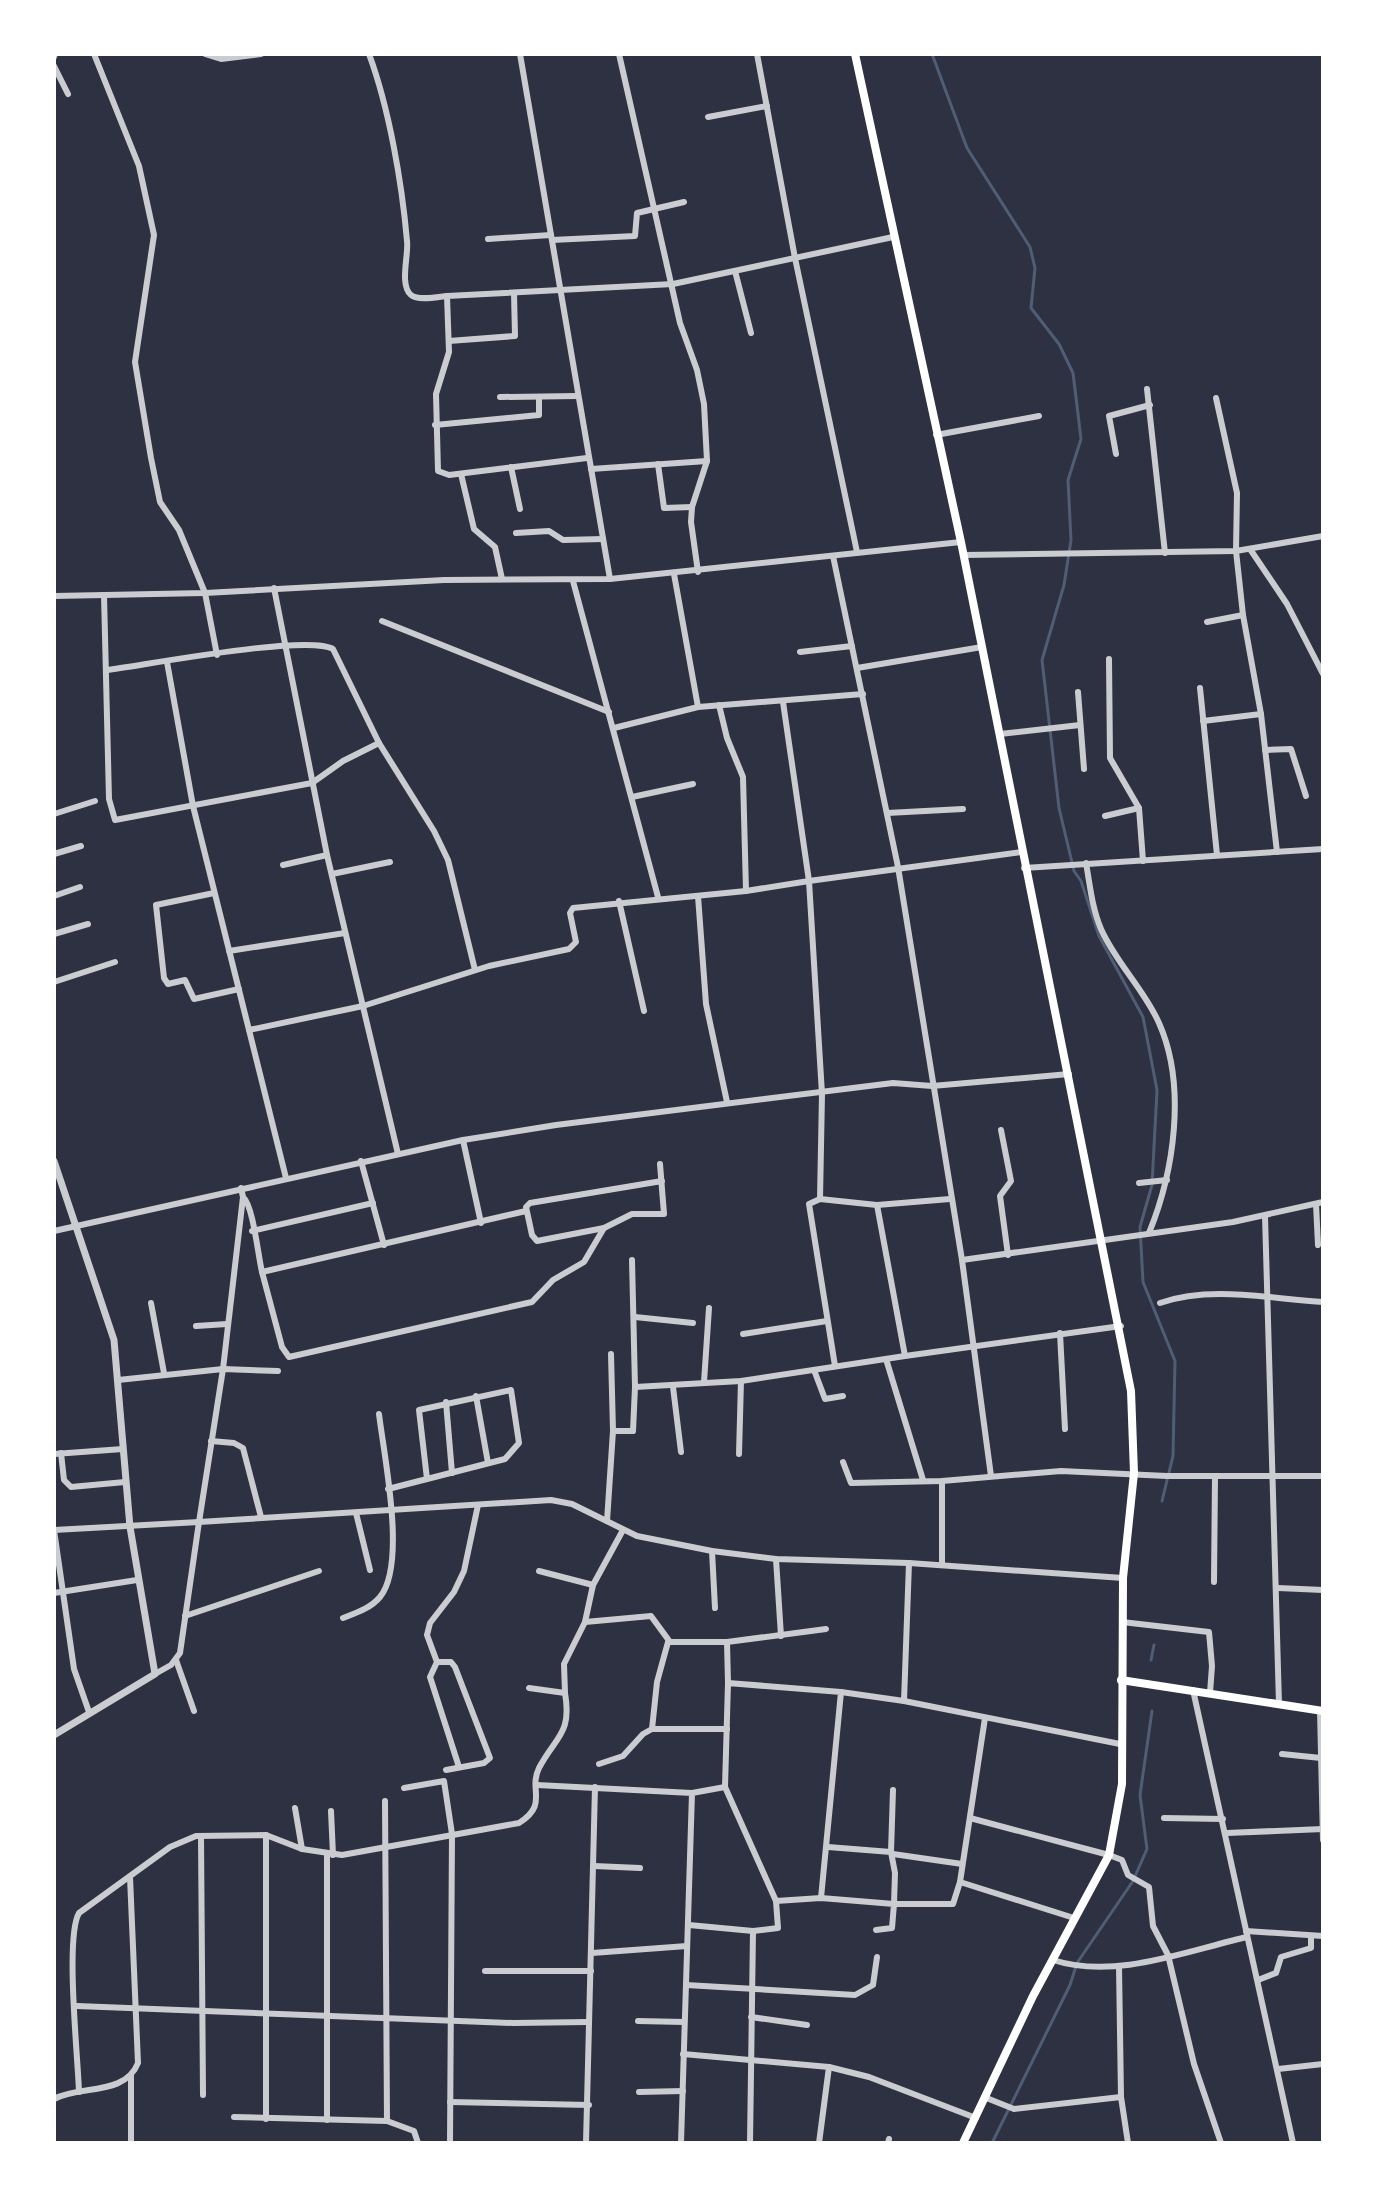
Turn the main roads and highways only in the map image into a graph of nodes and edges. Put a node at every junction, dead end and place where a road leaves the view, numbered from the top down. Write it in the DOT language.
graph roads {
  1 [pos="855,54"];
  2 [pos="1121,1680"];
  3 [pos="1321,1711"];
  4 [pos="963,2143"];
  1 -- 2 [label="main road"];
  2 -- 3 [label="main road"];
  2 -- 4 [label="main road"];
}
